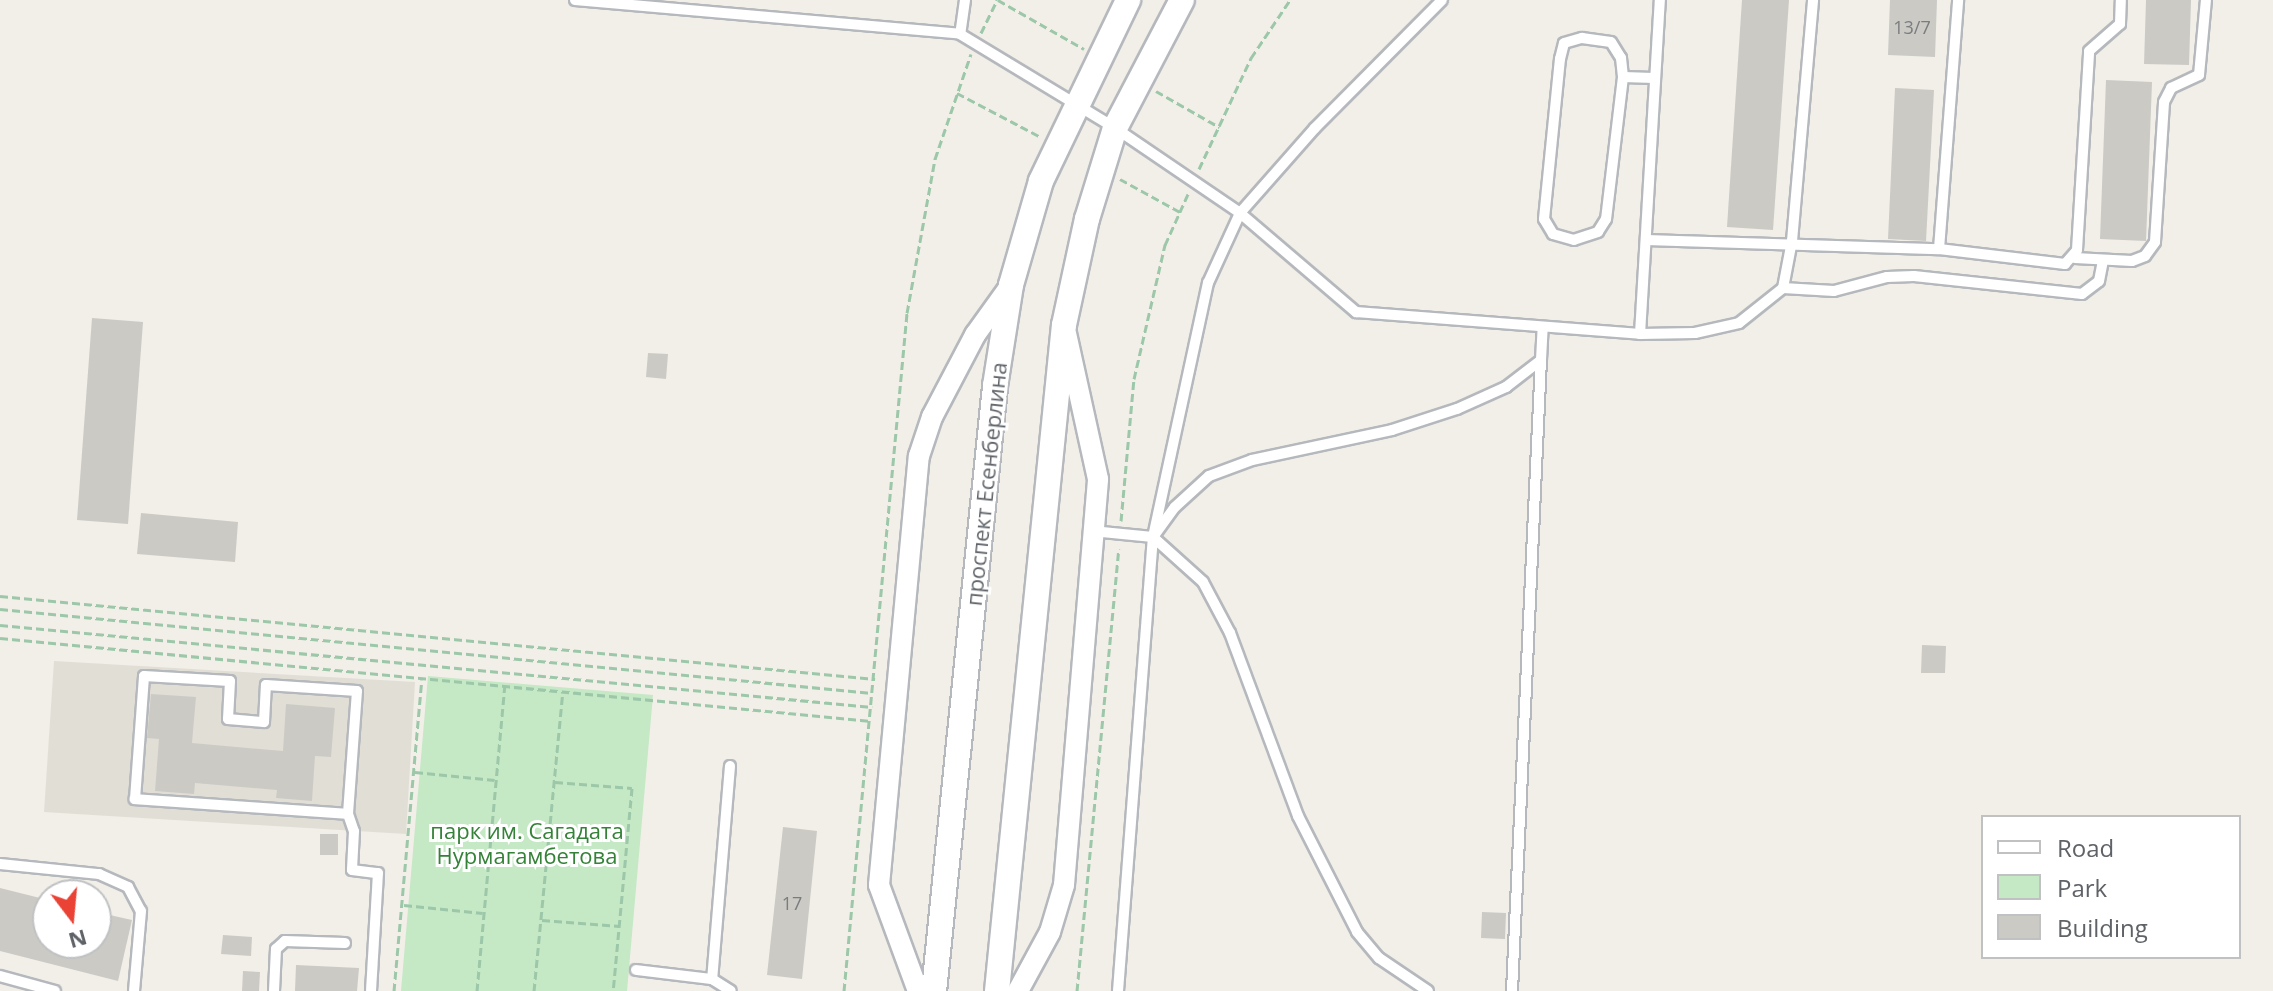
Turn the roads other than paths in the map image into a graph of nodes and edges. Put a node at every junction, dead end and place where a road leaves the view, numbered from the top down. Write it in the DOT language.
graph roads {
  1 [pos="575,0"];
  2 [pos="584,0"];
  3 [pos="965,0"];
  4 [pos="1128,0"];
  5 [pos="1182,0"];
  6 [pos="1442,0"];
  7 [pos="1660,0"];
  8 [pos="1813,0"];
  9 [pos="1958,0"];
  10 [pos="2121,0"];
  11 [pos="2206,0"];
  12 [pos="960,34"];
  13 [pos="1623,77"];
  14 [pos="1654,78"];
  15 [pos="1074,105"];
  16 [pos="1115,128"];
  17 [pos="1240,213"];
  18 [pos="1646,240"];
  19 [pos="1792,241"];
  20 [pos="1939,249"];
  21 [pos="2075,258"];
  22 [pos="2103,260"];
  23 [pos="1011,285"];
  24 [pos="1783,288"];
  25 [pos="1064,325"];
  26 [pos="1543,327"];
  27 [pos="1640,334"];
  28 [pos="1541,360"];
  29 [pos="1092,531"];
  30 [pos="1153,537"];
  31 [pos="730,766"];
  32 [pos="348,814"];
  33 [pos="0,864"];
  34 [pos="345,943"];
  35 [pos="636,970"];
  36 [pos="0,976"];
  37 [pos="712,979"];
  38 [pos="55,991"];
  39 [pos="134,991"];
  40 [pos="274,991"];
  41 [pos="371,991"];
  42 [pos="731,991"];
  43 [pos="918,991"];
  44 [pos="934,991"];
  45 [pos="997,991"];
  46 [pos="1018,991"];
  47 [pos="1118,991"];
  48 [pos="1428,991"];
  49 [pos="1512,991"];
  1 -- 2 [label="lane"];
  2 -- 12 [label="lane"];
  3 -- 12 [label="lane"];
  4 -- 15 [label="street, проспект Есенберлина"];
  5 -- 16 [label="street"];
  6 -- 17 [label="lane"];
  7 -- 14 [label="lane"];
  8 -- 19 [label="lane"];
  9 -- 20 [label="lane"];
  10 -- 21 [label="lane"];
  11 -- 22 [label="lane"];
  12 -- 15 [label="lane"];
  13 -- 13 [label="lane"];
  13 -- 14 [label="lane"];
  14 -- 18 [label="lane"];
  15 -- 16 [label="lane"];
  15 -- 23 [label="street, проспект Есенберлина"];
  16 -- 17 [label="lane"];
  16 -- 25 [label="street"];
  17 -- 26 [label="lane"];
  17 -- 30 [label="lane"];
  18 -- 19 [label="lane"];
  18 -- 27 [label="lane"];
  19 -- 20 [label="lane"];
  19 -- 24 [label="lane"];
  20 -- 21 [label="lane"];
  21 -- 22 [label="lane"];
  22 -- 24 [label="lane"];
  23 -- 43 [label="street"];
  23 -- 44 [label="street, проспект Есенберлина"];
  24 -- 27 [label="lane"];
  25 -- 29 [label="street"];
  25 -- 45 [label="street"];
  26 -- 27 [label="lane"];
  26 -- 28 [label="lane"];
  28 -- 30 [label="lane"];
  28 -- 49 [label="lane"];
  29 -- 30 [label="lane"];
  29 -- 46 [label="street"];
  30 -- 47 [label="lane"];
  30 -- 48 [label="lane"];
  31 -- 37 [label="lane"];
  32 -- 32 [label="lane"];
  32 -- 41 [label="lane"];
  33 -- 39 [label="lane"];
  34 -- 40 [label="lane"];
  35 -- 37 [label="lane"];
  36 -- 38 [label="lane"];
  37 -- 42 [label="lane"];
}
